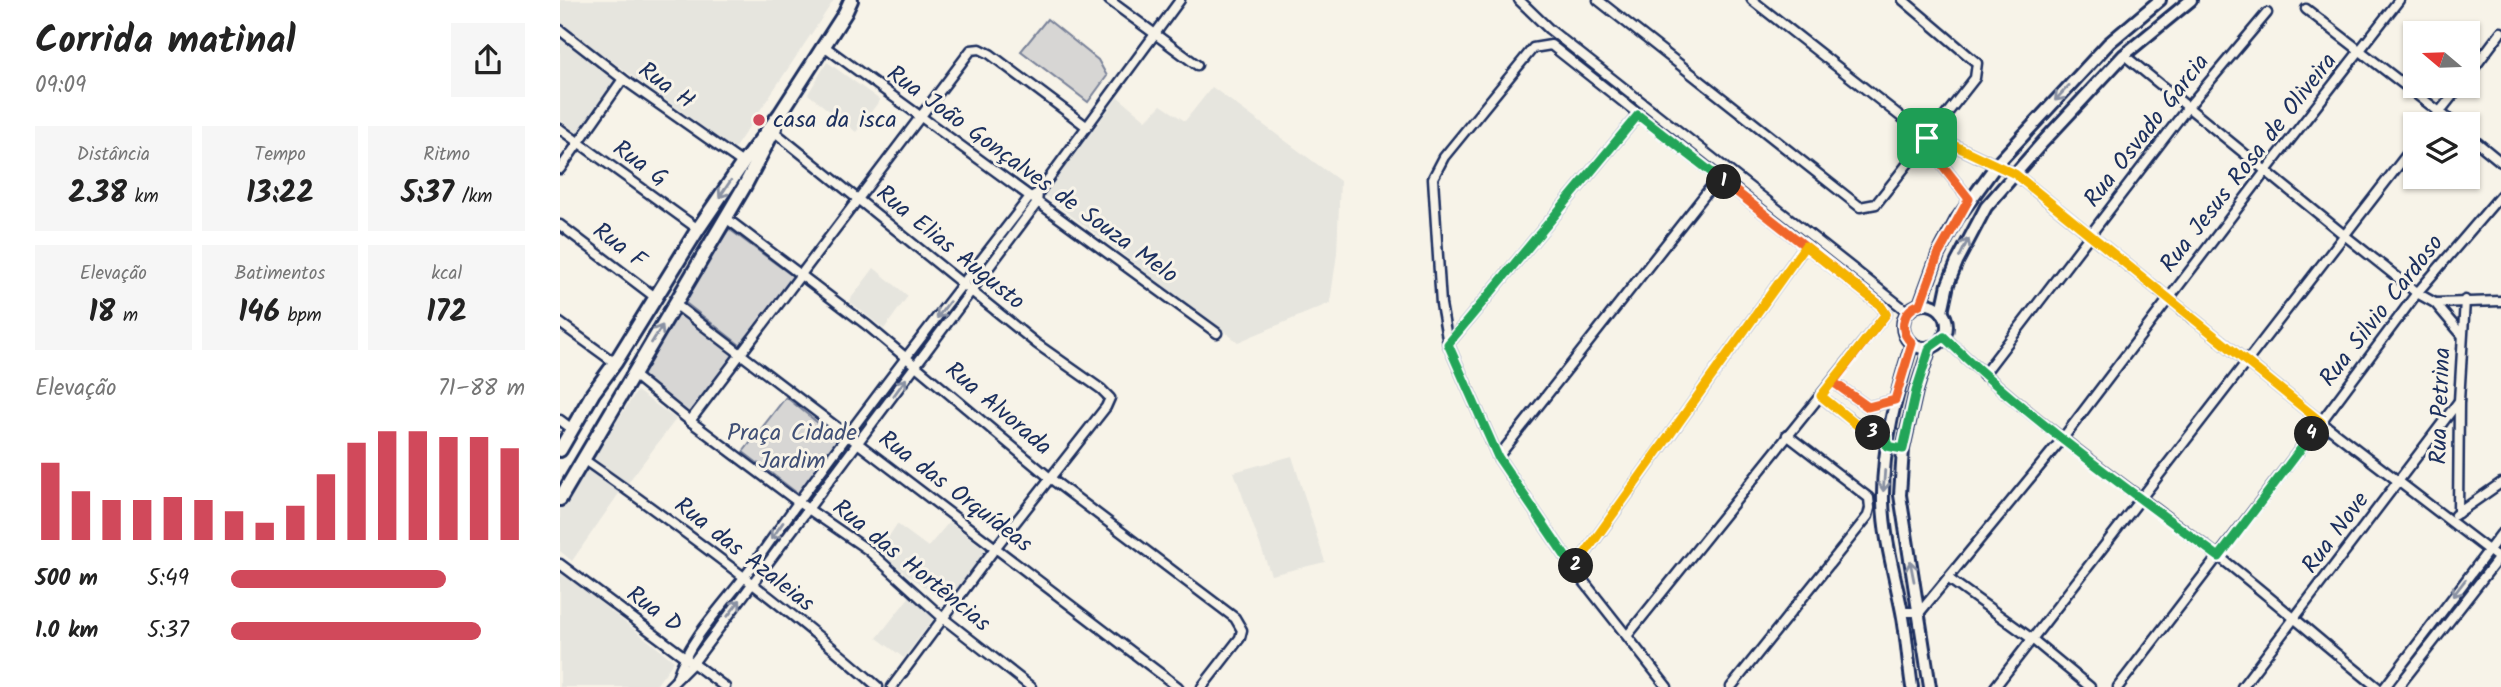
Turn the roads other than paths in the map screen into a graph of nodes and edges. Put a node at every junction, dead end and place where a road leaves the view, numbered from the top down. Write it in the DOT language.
graph roads {
  1 [pos="851,0"];
  2 [pos="1109,0"];
  3 [pos="1180,0"];
  4 [pos="1519,0"];
  5 [pos="1598,0"];
  6 [pos="1752,0"];
  7 [pos="1903,0"];
  8 [pos="2160,0"];
  9 [pos="2191,0"];
  10 [pos="2399,0"];
  11 [pos="2306,9"];
  12 [pos="2267,13"];
  13 [pos="560,30"];
  14 [pos="1156,32"];
  15 [pos="2501,32"];
  16 [pos="824,46"];
  17 [pos="2360,51"];
  18 [pos="2124,55"];
  19 [pos="2480,60"];
  20 [pos="1197,65"];
  21 [pos="623,79"];
  22 [pos="2451,98"];
  23 [pos="2189,107"];
  24 [pos="2440,112"];
  25 [pos="1638,115"];
  26 [pos="919,116"];
  27 [pos="1086,126"];
  28 [pos="560,129"];
  29 [pos="771,130"];
  30 [pos="1928,139"];
  31 [pos="579,143"];
  32 [pos="2480,145"];
  33 [pos="2403,159"];
  34 [pos="2501,162"];
  35 [pos="1997,164"];
  36 [pos="748,166"];
  37 [pos="560,169"];
  38 [pos="2265,172"];
  39 [pos="2015,174"];
  40 [pos="1718,178"];
  41 [pos="1034,195"];
  42 [pos="2501,195"];
  43 [pos="858,198"];
  44 [pos="1969,199"];
  45 [pos="1037,204"];
  46 [pos="726,218"];
  47 [pos="560,225"];
  48 [pos="698,229"];
  49 [pos="2090,234"];
  50 [pos="2343,234"];
  51 [pos="1805,246"];
  52 [pos="801,274"];
  53 [pos="963,283"];
  54 [pos="972,290"];
  55 [pos="2417,293"];
  56 [pos="655,297"];
  57 [pos="2168,299"];
  58 [pos="2465,300"];
  59 [pos="2501,301"];
  60 [pos="2435,303"];
  61 [pos="675,304"];
  62 [pos="1920,304"];
  63 [pos="1908,312"];
  64 [pos="1942,312"];
  65 [pos="560,323"];
  66 [pos="1217,333"];
  67 [pos="2462,335"];
  68 [pos="1944,337"];
  69 [pos="1912,343"];
  70 [pos="1448,344"];
  71 [pos="1930,347"];
  72 [pos="740,354"];
  73 [pos="907,358"];
  74 [pos="2246,359"];
  75 [pos="615,363"];
  76 [pos="916,365"];
  77 [pos="632,374"];
  78 [pos="1983,375"];
  79 [pos="1833,382"];
  80 [pos="1821,396"];
  81 [pos="590,399"];
  82 [pos="1895,400"];
  83 [pos="2459,401"];
  84 [pos="610,412"];
  85 [pos="560,420"];
  86 [pos="690,421"];
  87 [pos="2321,422"];
  88 [pos="572,429"];
  89 [pos="1787,435"];
  90 [pos="849,436"];
  91 [pos="2063,438"];
  92 [pos="1887,442"];
  93 [pos="859,443"];
  94 [pos="1903,449"];
  95 [pos="560,450"];
  96 [pos="1498,457"];
  97 [pos="583,459"];
  98 [pos="1050,478"];
  99 [pos="2400,481"];
  100 [pos="2501,483"];
  101 [pos="2139,498"];
  102 [pos="560,499"];
  103 [pos="798,502"];
  104 [pos="809,509"];
  105 [pos="2458,513"];
  106 [pos="2449,519"];
  107 [pos="2501,534"];
  108 [pos="996,547"];
  109 [pos="2488,550"];
  110 [pos="2219,557"];
  111 [pos="2500,557"];
  112 [pos="560,564"];
  113 [pos="1574,569"];
  114 [pos="744,579"];
  115 [pos="1949,579"];
  116 [pos="752,585"];
  117 [pos="1902,612"];
  118 [pos="1920,612"];
  119 [pos="943,618"];
  120 [pos="2295,620"];
  121 [pos="1627,636"];
  122 [pos="2032,639"];
  123 [pos="684,656"];
  124 [pos="693,663"];
  125 [pos="677,677"];
  126 [pos="669,687"];
  127 [pos="725,687"];
  128 [pos="878,687"];
  129 [pos="892,687"];
  130 [pos="1031,687"];
  131 [pos="1178,687"];
  132 [pos="1202,687"];
  133 [pos="1667,687"];
  134 [pos="1731,687"];
  135 [pos="1912,687"];
  136 [pos="1930,687"];
  137 [pos="1995,687"];
  138 [pos="2090,687"];
  139 [pos="2118,687"];
  140 [pos="2242,687"];
  141 [pos="2377,687"];
  142 [pos="2385,687"];
  143 [pos="2398,687"];
  1 -- 16 [label="main road"];
  2 -- 14 [label="street"];
  3 -- 14 [label="street"];
  4 -- 63 [label="street"];
  5 -- 30 [label="street"];
  6 -- 30 [label="street"];
  7 -- 30 [label="street"];
  8 -- 35 [label="street, one-way"];
  9 -- 18 [label="street"];
  10 -- 17 [label="street, Rua Jesus Rosa de Oliveira"];
  11 -- 17 [label="street"];
  12 -- 23 [label="street, Rua Osvado Garcia"];
  13 -- 21 [label="street, Rua H"];
  14 -- 20 [label="street"];
  14 -- 27 [label="street"];
  15 -- 19 [label="street"];
  16 -- 26 [label="street, Rua João Gonçalves de Souza Melo"];
  16 -- 29 [label="main road"];
  17 -- 24 [label="street"];
  17 -- 38 [label="street, Rua Jesus Rosa de Oliveira"];
  18 -- 23 [label="street"];
  18 -- 39 [label="street"];
  21 -- 31 [label="street"];
  21 -- 36 [label="street, Rua H"];
  22 -- 24 [label="street"];
  23 -- 38 [label="street"];
  23 -- 49 [label="street, Rua Osvado Garcia"];
  25 -- 40 [label="street"];
  25 -- 70 [label="street"];
  25 -- 70 [label="street"];
  26 -- 27 [label="street"];
  26 -- 41 [label="street, Rua João Gonçalves de Souza Melo"];
  26 -- 43 [label="street"];
  27 -- 41 [label="street"];
  28 -- 31 [label="street, Rua G"];
  29 -- 36 [label="main road"];
  29 -- 43 [label="street, Rua Elias Augusto"];
  30 -- 35 [label="street"];
  30 -- 44 [label="street"];
  31 -- 37 [label="street"];
  31 -- 48 [label="street, Rua G"];
  32 -- 34 [label="street"];
  33 -- 50 [label="street"];
  35 -- 39 [label="street"];
  35 -- 44 [label="street"];
  36 -- 46 [label="main road"];
  36 -- 48 [label="main road, one-way"];
  38 -- 50 [label="street"];
  38 -- 57 [label="street, Rua Jesus Rosa de Oliveira"];
  39 -- 49 [label="street"];
  64 -- 39 [label="street, one-way"];
  40 -- 51 [label="street"];
  40 -- 96 [label="street"];
  41 -- 45 [label="street, Rua João Gonçalves de Souza Melo"];
  41 -- 53 [label="street"];
  42 -- 55 [label="street, Rua Silvio Cardoso"];
  43 -- 52 [label="street"];
  43 -- 53 [label="street, Rua Elias Augusto"];
  44 -- 62 [label="street"];
  45 -- 54 [label="street"];
  45 -- 66 [label="street, Rua João Gonçalves de Souza Melo"];
  46 -- 52 [label="street, Rua Alvorada"];
  46 -- 61 [label="main road"];
  47 -- 56 [label="street, Rua F"];
  48 -- 56 [label="main road"];
  49 -- 57 [label="street"];
  49 -- 78 [label="street, Rua Osvado Garcia"];
  50 -- 55 [label="street"];
  50 -- 74 [label="street"];
  51 -- 79 [label="street"];
  51 -- 113 [label="street"];
  52 -- 72 [label="street"];
  52 -- 73 [label="street, Rua Alvorada"];
  53 -- 54 [label="street, Rua Elias Augusto"];
  53 -- 73 [label="street, one-way"];
  54 -- 76 [label="street"];
  54 -- 98 [label="street, Rua Elias Augusto"];
  55 -- 60 [label="street"];
  55 -- 87 [label="street, Rua Silvio Cardoso"];
  56 -- 75 [label="main road"];
  57 -- 74 [label="street"];
  57 -- 91 [label="street, Rua Jesus Rosa de Oliveira"];
  58 -- 59 [label="street"];
  58 -- 60 [label="street"];
  58 -- 67 [label="street, Rua Petrina"];
  60 -- 67 [label="street"];
  61 -- 72 [label="street, Rua das Orquídeas"];
  77 -- 61 [label="main road, one-way"];
  62 -- 63 [label="street"];
  62 -- 64 [label="street"];
  63 -- 69 [label="street"];
  64 -- 68 [label="street"];
  65 -- 75 [label="street"];
  67 -- 83 [label="street, Rua Petrina"];
  68 -- 71 [label="street"];
  68 -- 78 [label="street"];
  69 -- 71 [label="street"];
  69 -- 82 [label="street"];
  70 -- 96 [label="street"];
  71 -- 94 [label="street"];
  72 -- 86 [label="street"];
  72 -- 90 [label="street, Rua das Orquídeas"];
  73 -- 76 [label="street, Rua Alvorada"];
  73 -- 90 [label="street"];
  74 -- 87 [label="street"];
  74 -- 101 [label="street"];
  75 -- 81 [label="main road"];
  93 -- 76 [label="street, one-way"];
  76 -- 98 [label="street, Rua Alvorada"];
  77 -- 84 [label="main road"];
  77 -- 86 [label="street, Rua das Hortências"];
  78 -- 91 [label="street"];
  79 -- 80 [label="street"];
  79 -- 82 [label="street"];
  80 -- 89 [label="street"];
  80 -- 92 [label="street"];
  81 -- 84 [label="main road"];
  81 -- 88 [label="main road"];
  82 -- 92 [label="street"];
  83 -- 99 [label="street, Rua Nove"];
  83 -- 105 [label="street, Rua Petrina"];
  84 -- 97 [label="main road"];
  85 -- 88 [label="street"];
  86 -- 103 [label="street, Rua das Hortências"];
  87 -- 99 [label="street"];
  87 -- 110 [label="street, Rua Silvio Cardoso"];
  88 -- 95 [label="main road"];
  89 -- 121 [label="street"];
  89 -- 134 [label="street"];
  90 -- 93 [label="street, Rua das Orquídeas"];
  90 -- 103 [label="street"];
  91 -- 101 [label="street"];
  91 -- 115 [label="street, Rua Jesus Rosa de Oliveira"];
  92 -- 94 [label="street"];
  92 -- 117 [label="street, one-way"];
  93 -- 104 [label="street"];
  93 -- 108 [label="street, Rua das Orquídeas"];
  118 -- 94 [label="street, one-way"];
  96 -- 113 [label="street"];
  97 -- 102 [label="main road"];
  97 -- 114 [label="street, Rua das Azaleias"];
  98 -- 108 [label="street"];
  98 -- 132 [label="street, Rua Alvorada"];
  99 -- 106 [label="street"];
  99 -- 120 [label="street, Rua Nove"];
  100 -- 105 [label="street"];
  101 -- 110 [label="street"];
  101 -- 122 [label="street"];
  103 -- 104 [label="street, Rua das Hortências"];
  103 -- 114 [label="street, one-way"];
  104 -- 116 [label="street"];
  104 -- 119 [label="street, Rua das Hortências"];
  105 -- 106 [label="street"];
  106 -- 109 [label="street"];
  107 -- 109 [label="street"];
  108 -- 119 [label="street"];
  108 -- 131 [label="street, Rua das Orquídeas"];
  109 -- 111 [label="street"];
  109 -- 142 [label="street, one-way"];
  110 -- 120 [label="street"];
  110 -- 139 [label="street, Rua Silvio Cardoso"];
  111 -- 143 [label="street"];
  112 -- 123 [label="street, Rua D"];
  113 -- 121 [label="street"];
  114 -- 116 [label="street, Rua das Azaleias"];
  114 -- 123 [label="street"];
  115 -- 118 [label="street, Rua Jesus Rosa de Oliveira"];
  115 -- 122 [label="street"];
  124 -- 116 [label="street, one-way"];
  116 -- 128 [label="street, Rua das Azaleias"];
  117 -- 118 [label="street"];
  117 -- 135 [label="street"];
  118 -- 136 [label="street"];
  119 -- 129 [label="street"];
  119 -- 130 [label="street, Rua das Hortências"];
  120 -- 140 [label="street, Rua Nove"];
  120 -- 141 [label="street"];
  121 -- 133 [label="street"];
  122 -- 137 [label="street"];
  122 -- 138 [label="street"];
  123 -- 124 [label="street, Rua D"];
  123 -- 125 [label="street"];
  124 -- 125 [label="street"];
  124 -- 127 [label="street, Rua D"];
  125 -- 126 [label="street"];
}
